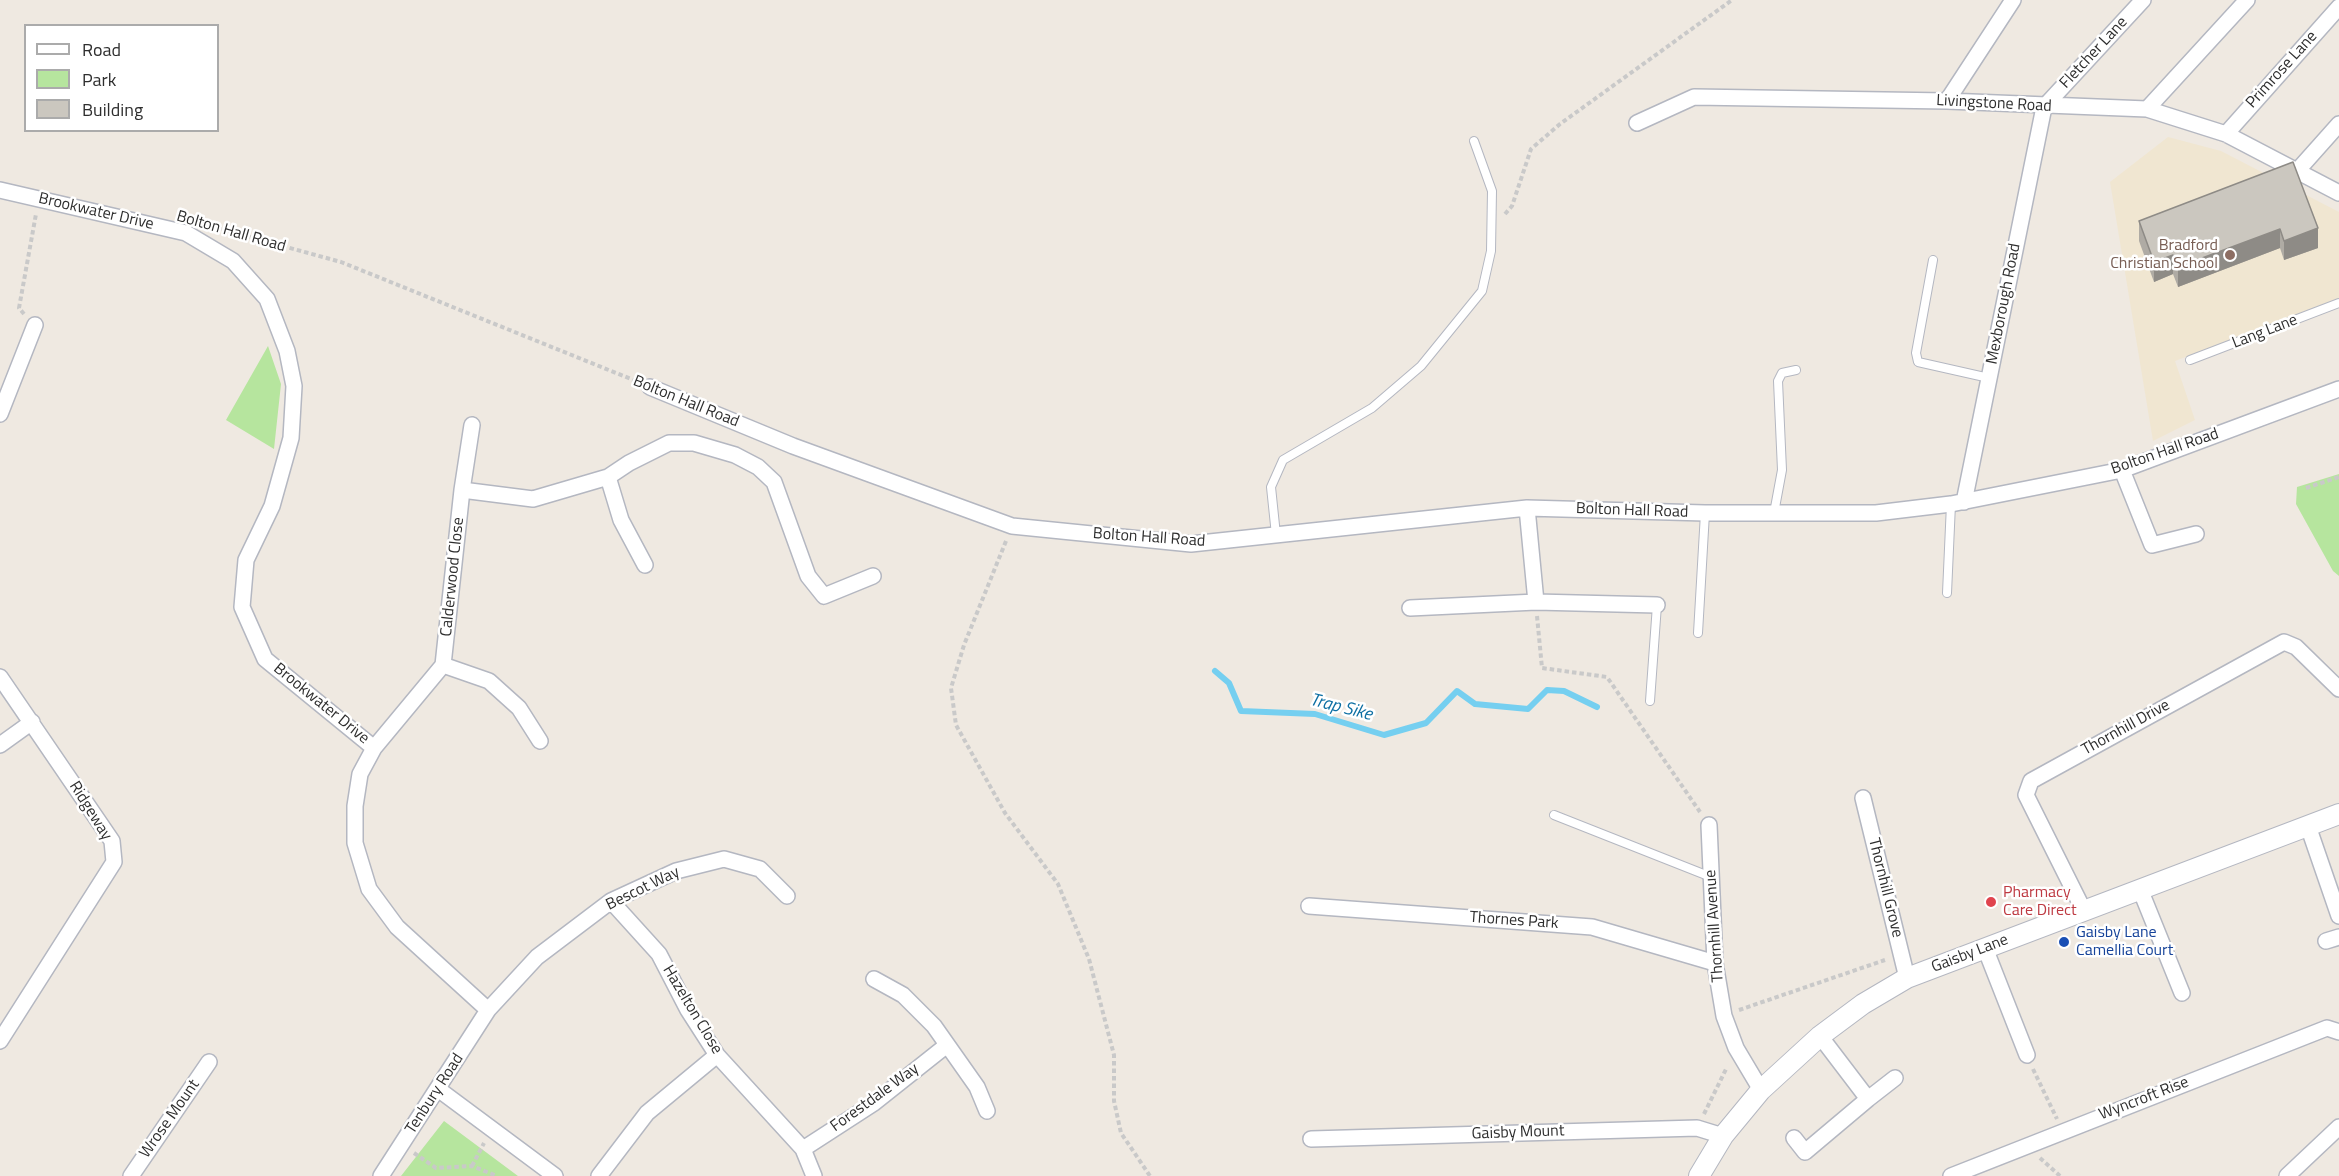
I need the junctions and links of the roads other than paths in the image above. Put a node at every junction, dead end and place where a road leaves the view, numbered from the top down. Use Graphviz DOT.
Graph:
graph roads {
  1 [pos="2013,0"];
  2 [pos="2143,0"];
  3 [pos="2247,0"];
  4 [pos="2339,7"];
  5 [pos="1947,101"];
  6 [pos="2044,106"];
  7 [pos="2147,109"];
  8 [pos="1637,123"];
  9 [pos="2339,124"];
  10 [pos="2226,134"];
  11 [pos="1474,141"];
  12 [pos="2298,170"];
  13 [pos="0,190"];
  14 [pos="2339,193"];
  15 [pos="1932,260"];
  16 [pos="2339,303"];
  17 [pos="35,325"];
  18 [pos="2190,360"];
  19 [pos="1796,370"];
  20 [pos="1989,378"];
  21 [pos="650,387"];
  22 [pos="2339,389"];
  23 [pos="0,414"];
  24 [pos="472,425"];
  25 [pos="2122,470"];
  26 [pos="608,477"];
  27 [pos="462,490"];
  28 [pos="1958,503"];
  29 [pos="1527,508"];
  30 [pos="1706,513"];
  31 [pos="1774,513"];
  32 [pos="2196,534"];
  33 [pos="1276,537"];
  34 [pos="645,565"];
  35 [pos="873,576"];
  36 [pos="1947,593"];
  37 [pos="1536,602"];
  38 [pos="1657,605"];
  39 [pos="1410,608"];
  40 [pos="1698,633"];
  41 [pos="444,665"];
  42 [pos="0,677"];
  43 [pos="2339,689"];
  44 [pos="1650,701"];
  45 [pos="32,722"];
  46 [pos="540,741"];
  47 [pos="0,745"];
  48 [pos="374,748"];
  49 [pos="1863,798"];
  50 [pos="2339,814"];
  51 [pos="1554,815"];
  52 [pos="1709,825"];
  53 [pos="2308,826"];
  54 [pos="1711,877"];
  55 [pos="2140,889"];
  56 [pos="787,896"];
  57 [pos="611,902"];
  58 [pos="1309,906"];
  59 [pos="2084,911"];
  60 [pos="2339,916"];
  61 [pos="1985,948"];
  62 [pos="1715,963"];
  63 [pos="1907,978"];
  64 [pos="874,979"];
  65 [pos="2182,993"];
  66 [pos="488,1010"];
  67 [pos="2339,1032"];
  68 [pos="1820,1036"];
  69 [pos="0,1041"];
  70 [pos="947,1045"];
  71 [pos="717,1055"];
  72 [pos="2027,1055"];
  73 [pos="209,1062"];
  74 [pos="1895,1078"];
  75 [pos="438,1089"];
  76 [pos="1761,1090"];
  77 [pos="1868,1099"];
  78 [pos="987,1111"];
  79 [pos="2339,1127"];
  80 [pos="1723,1136"];
  81 [pos="1794,1138"];
  82 [pos="1311,1139"];
  83 [pos="803,1149"];
  84 [pos="131,1176"];
  85 [pos="381,1176"];
  86 [pos="555,1176"];
  87 [pos="599,1176"];
  88 [pos="814,1176"];
  89 [pos="1699,1176"];
  90 [pos="1951,1176"];
  91 [pos="2287,1176"];
  1 -- 5 [label="street"];
  2 -- 6 [label="street, Fletcher Lane"];
  3 -- 7 [label="street"];
  4 -- 10 [label="street, Primrose Lane"];
  5 -- 6 [label="street, Livingstone Road"];
  5 -- 8 [label="street, Livingstone Road"];
  6 -- 7 [label="street, Livingstone Road"];
  6 -- 20 [label="street, Mexborough Road"];
  7 -- 10 [label="street, Livingstone Road"];
  9 -- 12 [label="street"];
  10 -- 12 [label="street, Livingstone Road"];
  11 -- 33 [label="lane"];
  12 -- 14 [label="street, Livingstone Road"];
  13 -- 48 [label="street, Brookwater Drive"];
  15 -- 20 [label="lane"];
  16 -- 18 [label="lane, Lang Lane"];
  17 -- 23 [label="street"];
  19 -- 31 [label="lane"];
  20 -- 28 [label="street, Mexborough Road"];
  21 -- 33 [label="street, Bolton Hall Road"];
  22 -- 25 [label="street, Bolton Hall Road"];
  24 -- 27 [label="street, Calderwood Close"];
  25 -- 28 [label="street, Bolton Hall Road"];
  25 -- 32 [label="street"];
  26 -- 27 [label="street"];
  26 -- 34 [label="street"];
  26 -- 35 [label="street"];
  27 -- 41 [label="street, Calderwood Close"];
  28 -- 31 [label="street, Bolton Hall Road"];
  28 -- 36 [label="lane"];
  29 -- 30 [label="street, Bolton Hall Road"];
  29 -- 33 [label="street, Bolton Hall Road"];
  29 -- 37 [label="street"];
  30 -- 31 [label="street, Bolton Hall Road"];
  30 -- 40 [label="lane"];
  37 -- 38 [label="street"];
  37 -- 39 [label="street"];
  38 -- 44 [label="lane"];
  41 -- 46 [label="street"];
  41 -- 48 [label="street"];
  42 -- 45 [label="street, Ridgeway"];
  43 -- 59 [label="street, Thornhill Drive"];
  45 -- 47 [label="street"];
  45 -- 69 [label="street, Ridgeway"];
  48 -- 66 [label="street, Brookwater Drive"];
  49 -- 63 [label="street, Thornhill Grove"];
  50 -- 53 [label="street, Gaisby Lane"];
  51 -- 54 [label="lane"];
  52 -- 54 [label="street, Thornhill Avenue"];
  53 -- 55 [label="street, Gaisby Lane"];
  53 -- 60 [label="street"];
  54 -- 62 [label="street, Thornhill Avenue"];
  55 -- 59 [label="street, Gaisby Lane"];
  55 -- 65 [label="street"];
  56 -- 57 [label="street, Bescot Way"];
  57 -- 66 [label="street, Bescot Way"];
  57 -- 71 [label="street, Hazelton Close"];
  58 -- 62 [label="street, Thornes Park"];
  59 -- 61 [label="street, Gaisby Lane"];
  61 -- 63 [label="street, Gaisby Lane"];
  61 -- 72 [label="street"];
  62 -- 76 [label="street, Thornhill Avenue"];
  63 -- 68 [label="street, Gaisby Lane"];
  64 -- 70 [label="street"];
  66 -- 75 [label="street, Tenbury Road"];
  67 -- 90 [label="street, Wyncroft Rise"];
  68 -- 76 [label="street, Gaisby Lane"];
  68 -- 77 [label="street"];
  70 -- 78 [label="street"];
  70 -- 83 [label="street, Forestdale Way"];
  71 -- 83 [label="street, Hazelton Close"];
  71 -- 87 [label="street"];
  73 -- 84 [label="street, Wrose Mount"];
  74 -- 77 [label="street"];
  75 -- 85 [label="street, Tenbury Road"];
  75 -- 86 [label="street"];
  76 -- 80 [label="street, Gaisby Lane"];
  77 -- 81 [label="street"];
  79 -- 91 [label="street"];
  80 -- 82 [label="street, Gaisby Mount"];
  80 -- 89 [label="street, Gaisby Lane"];
  83 -- 88 [label="street, Hazelton Close"];
}
